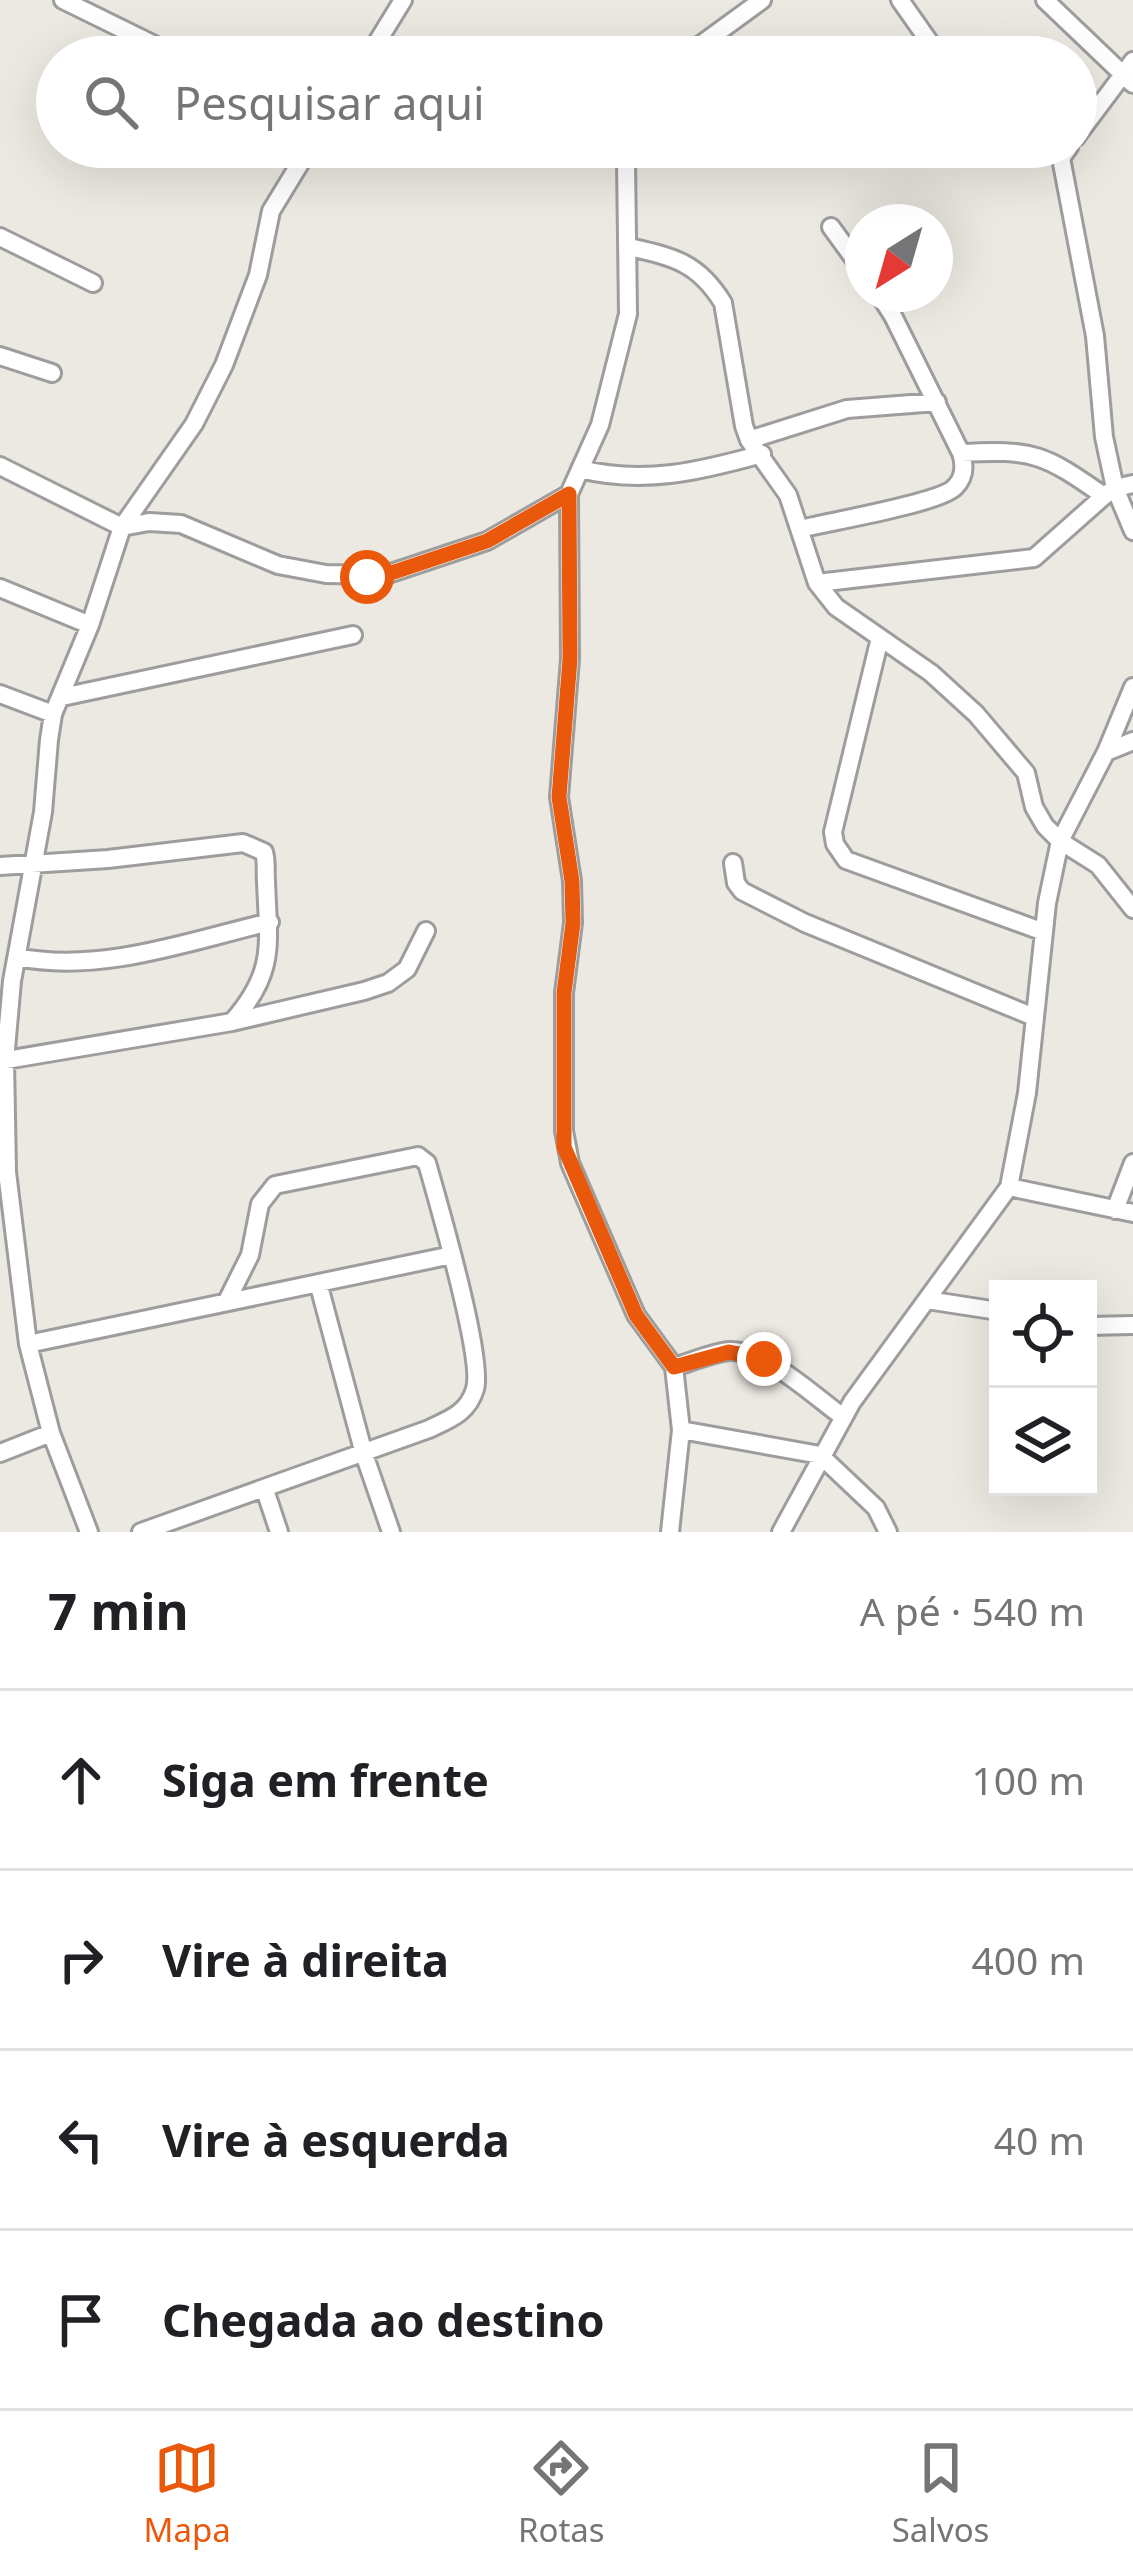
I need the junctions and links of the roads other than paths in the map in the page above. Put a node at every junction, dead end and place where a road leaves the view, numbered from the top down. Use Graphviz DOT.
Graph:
graph roads {
  1 [pos="63,0"];
  2 [pos="403,0"];
  3 [pos="762,0"];
  4 [pos="900,0"];
  5 [pos="1045,0"];
  6 [pos="136,36"];
  7 [pos="381,36"];
  8 [pos="713,36"];
  9 [pos="925,36"];
  10 [pos="1086,36"];
  11 [pos="1097,45"];
  12 [pos="1129,73"];
  13 [pos="1097,112"];
  14 [pos="297,168"];
  15 [pos="626,168"];
  16 [pos="1067,168"];
  17 [pos="832,227"];
  18 [pos="0,237"];
  19 [pos="845,245"];
  20 [pos="628,247"];
  21 [pos="93,283"];
  22 [pos="888,312"];
  23 [pos="0,356"];
  24 [pos="52,373"];
  25 [pos="938,402"];
  26 [pos="749,440"];
  27 [pos="961,453"];
  28 [pos="762,454"];
  29 [pos="0,466"];
  30 [pos="580,469"];
  31 [pos="1118,489"];
  32 [pos="569,494"];
  33 [pos="122,526"];
  34 [pos="800,529"];
  35 [pos="1133,531"];
  36 [pos="817,583"];
  37 [pos="0,588"];
  38 [pos="90,625"];
  39 [pos="353,634"];
  40 [pos="880,638"];
  41 [pos="1133,687"];
  42 [pos="0,694"];
  43 [pos="57,706"];
  44 [pos="1133,741"];
  45 [pos="1106,752"];
  46 [pos="1060,841"];
  47 [pos="34,863"];
  48 [pos="733,863"];
  49 [pos="0,866"];
  50 [pos="1126,886"];
  51 [pos="1133,909"];
  52 [pos="270,922"];
  53 [pos="425,931"];
  54 [pos="1044,932"];
  55 [pos="17,957"];
  56 [pos="6,982"];
  57 [pos="1034,1017"];
  58 [pos="232,1022"];
  59 [pos="2,1061"];
  60 [pos="1133,1163"];
  61 [pos="3,1173"];
  62 [pos="1009,1187"];
  63 [pos="1124,1212"];
  64 [pos="452,1255"];
  65 [pos="319,1286"];
  66 [pos="927,1300"];
  67 [pos="227,1301"];
  68 [pos="989,1310"];
  69 [pos="1133,1325"];
  70 [pos="1097,1326"];
  71 [pos="28,1344"];
  72 [pos="674,1367"];
  73 [pos="843,1417"];
  74 [pos="681,1430"];
  75 [pos="51,1433"];
  76 [pos="0,1453"];
  77 [pos="364,1454"];
  78 [pos="820,1455"];
  79 [pos="265,1490"];
  80 [pos="89,1532"];
  81 [pos="141,1532"];
  82 [pos="279,1532"];
  83 [pos="391,1532"];
  84 [pos="670,1532"];
  85 [pos="781,1532"];
  86 [pos="888,1532"];
  1 -- 6 [label="street"];
  2 -- 7 [label="street"];
  3 -- 8 [label="street"];
  4 -- 9 [label="street"];
  5 -- 10 [label="street"];
  11 -- 12 [label="street"];
  12 -- 13 [label="street"];
  14 -- 33 [label="street"];
  15 -- 20 [label="street"];
  16 -- 31 [label="street"];
  17 -- 19 [label="street"];
  18 -- 21 [label="street"];
  20 -- 26 [label="street"];
  20 -- 30 [label="street"];
  22 -- 25 [label="street"];
  23 -- 24 [label="street"];
  25 -- 26 [label="street"];
  25 -- 27 [label="street"];
  26 -- 28 [label="street"];
  27 -- 31 [label="street"];
  27 -- 34 [label="street"];
  28 -- 30 [label="street"];
  28 -- 34 [label="street"];
  29 -- 33 [label="street"];
  30 -- 32 [label="street"];
  31 -- 35 [label="street"];
  31 -- 36 [label="street"];
  32 -- 33 [label="street"];
  32 -- 72 [label="street"];
  33 -- 38 [label="street"];
  34 -- 36 [label="street"];
  36 -- 40 [label="street"];
  37 -- 38 [label="street"];
  38 -- 43 [label="street"];
  39 -- 43 [label="street"];
  40 -- 46 [label="street"];
  40 -- 54 [label="street"];
  41 -- 45 [label="street"];
  42 -- 43 [label="street"];
  43 -- 47 [label="street"];
  44 -- 45 [label="street"];
  45 -- 46 [label="street"];
  46 -- 50 [label="street"];
  46 -- 54 [label="street"];
  47 -- 49 [label="street"];
  47 -- 52 [label="street"];
  47 -- 55 [label="street"];
  48 -- 57 [label="street"];
  50 -- 51 [label="street"];
  52 -- 55 [label="street"];
  52 -- 58 [label="street"];
  53 -- 58 [label="street"];
  54 -- 57 [label="street"];
  55 -- 56 [label="street"];
  56 -- 59 [label="street"];
  57 -- 62 [label="street"];
  58 -- 59 [label="street"];
  59 -- 61 [label="street"];
  60 -- 63 [label="street"];
  61 -- 71 [label="street"];
  62 -- 63 [label="street"];
  62 -- 66 [label="street"];
  64 -- 65 [label="street"];
  64 -- 67 [label="street"];
  64 -- 77 [label="street"];
  65 -- 67 [label="street"];
  65 -- 77 [label="street"];
  66 -- 68 [label="street"];
  66 -- 73 [label="street"];
  67 -- 71 [label="street"];
  69 -- 70 [label="street"];
  71 -- 75 [label="street"];
  72 -- 73 [label="street"];
  72 -- 74 [label="street"];
  73 -- 78 [label="street"];
  74 -- 78 [label="street"];
  74 -- 84 [label="street"];
  75 -- 76 [label="street"];
  75 -- 80 [label="street"];
  77 -- 79 [label="street"];
  77 -- 83 [label="street"];
  78 -- 85 [label="street"];
  78 -- 86 [label="street"];
  79 -- 81 [label="street"];
  79 -- 82 [label="street"];
}
